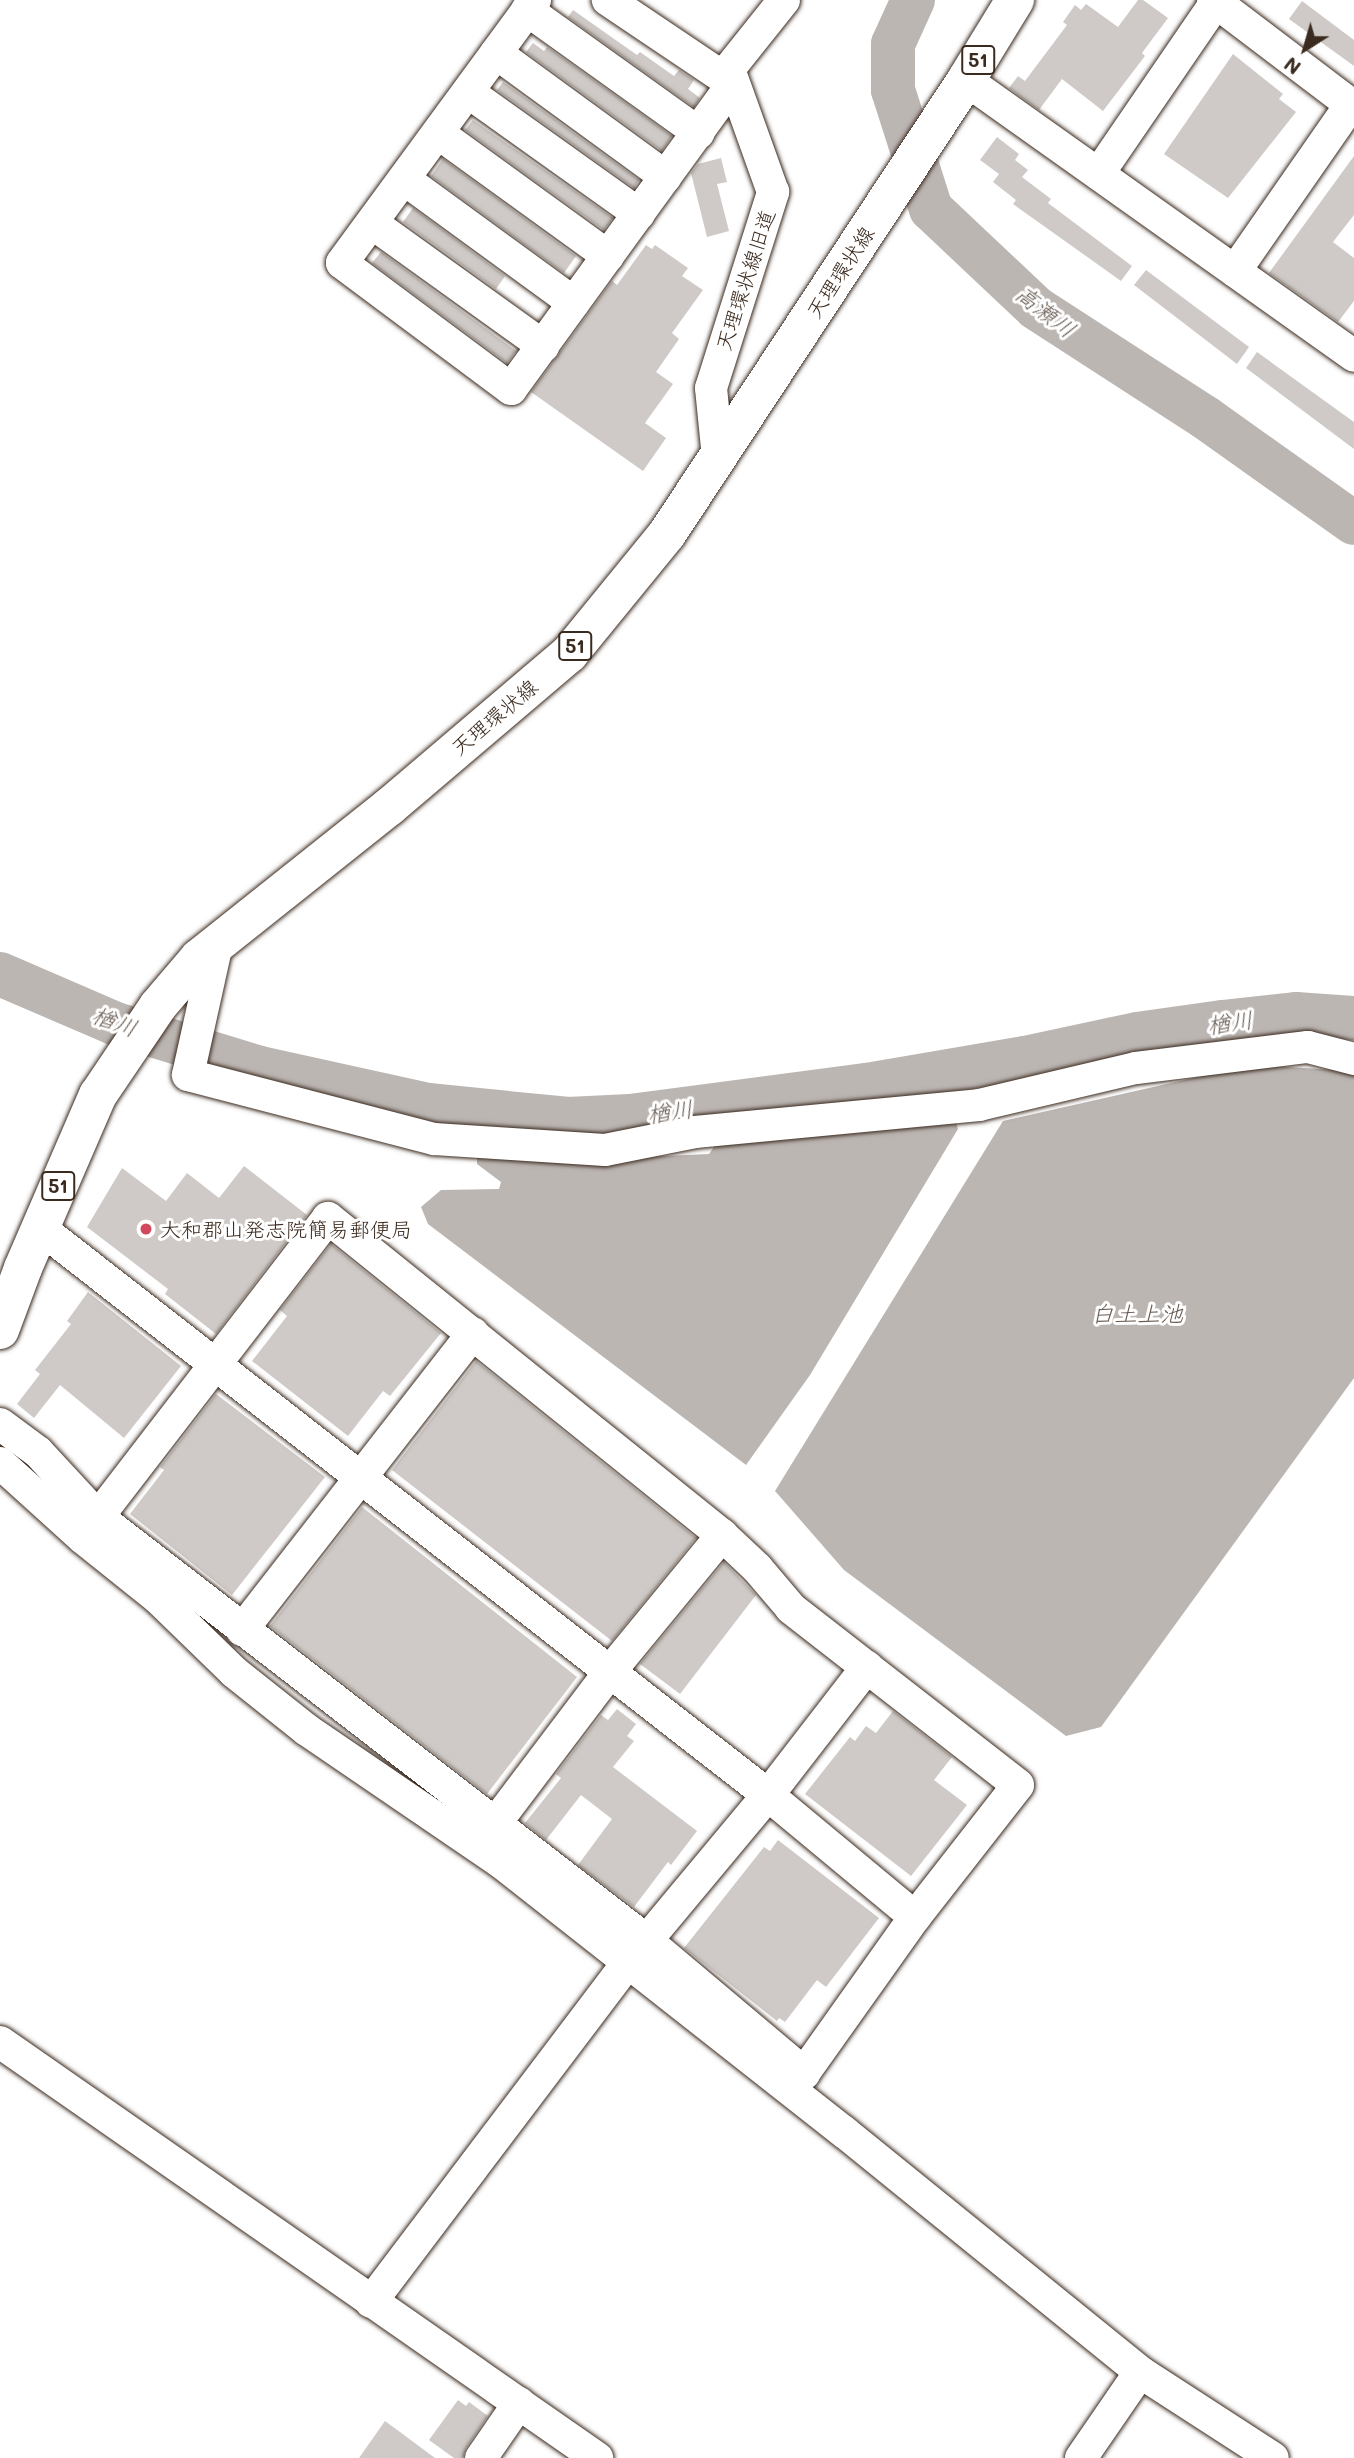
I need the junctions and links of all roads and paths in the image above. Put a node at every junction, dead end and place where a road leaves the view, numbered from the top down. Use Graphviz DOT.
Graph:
graph roads {
  1 [pos="608,0"];
  2 [pos="784,0"];
  3 [pos="1015,0"];
  4 [pos="1215,1"];
  5 [pos="531,5"];
  6 [pos="496,53"];
  7 [pos="966,80"];
  8 [pos="733,84"];
  9 [pos="468,92"];
  10 [pos="1352,106"];
  11 [pos="438,133"];
  12 [pos="699,133"];
  13 [pos="1099,173"];
  14 [pos="666,177"];
  15 [pos="404,179"];
  16 [pos="639,214"];
  17 [pos="372,223"];
  18 [pos="608,256"];
  19 [pos="1235,271"];
  20 [pos="575,303"];
  21 [pos="543,346"];
  22 [pos="1354,356"];
  23 [pos="718,458"];
  24 [pos="217,944"];
  25 [pos="1354,1059"];
  26 [pos="40,1228"];
  27 [pos="0,1330"];
  28 [pos="473,1333"];
  29 [pos="214,1365"];
  30 [pos="0,1424"];
  31 [pos="0,1463"];
  32 [pos="360,1476"];
  33 [pos="97,1517"];
  34 [pos="722,1535"];
  35 [pos="242,1630"];
  36 [pos="867,1667"];
  37 [pos="608,1674"];
  38 [pos="768,1795"];
  39 [pos="494,1825"];
  40 [pos="915,1917"];
  41 [pos="637,1952"];
  42 [pos="0,2042"];
  43 [pos="371,2302"];
  44 [pos="1140,2372"];
  45 [pos="519,2403"];
  46 [pos="481,2458"];
  47 [pos="597,2458"];
  48 [pos="1081,2458"];
  49 [pos="1273,2458"];
  1 -- 8 [label="street"];
  2 -- 8 [label="street"];
  3 -- 7 [label="main road, 天理環状線 / 51"];
  4 -- 10 [label="street"];
  4 -- 13 [label="street"];
  5 -- 6 [label="street"];
  5 -- 12 [label="street"];
  6 -- 9 [label="street"];
  6 -- 14 [label="street"];
  7 -- 13 [label="street"];
  7 -- 23 [label="main road, 天理環状線 / 51"];
  8 -- 12 [label="street"];
  8 -- 23 [label="street, 天理環状線旧道"];
  9 -- 11 [label="street"];
  9 -- 16 [label="street"];
  10 -- 19 [label="street"];
  11 -- 15 [label="street"];
  11 -- 18 [label="street"];
  12 -- 14 [label="street"];
  13 -- 19 [label="street"];
  14 -- 16 [label="street"];
  15 -- 17 [label="street"];
  15 -- 20 [label="street"];
  16 -- 18 [label="street"];
  17 -- 21 [label="street"];
  17 -- 21 [label="street"];
  18 -- 20 [label="street"];
  19 -- 22 [label="street"];
  20 -- 21 [label="street"];
  23 -- 24 [label="main road, 天理環状線 / 51"];
  24 -- 25 [label="street"];
  24 -- 26 [label="main road, 天理環状線 / 51"];
  26 -- 27 [label="main road, 天理環状線 / 51"];
  26 -- 29 [label="street"];
  28 -- 29 [label="street"];
  28 -- 32 [label="street"];
  28 -- 34 [label="street"];
  29 -- 32 [label="street"];
  29 -- 33 [label="street"];
  30 -- 33 [label="street"];
  31 -- 41 [label="street"];
  32 -- 35 [label="street"];
  32 -- 37 [label="street"];
  33 -- 35 [label="street"];
  34 -- 36 [label="street"];
  34 -- 37 [label="street"];
  35 -- 39 [label="street"];
  36 -- 38 [label="street"];
  36 -- 40 [label="street"];
  37 -- 38 [label="street"];
  37 -- 39 [label="street"];
  38 -- 40 [label="street"];
  38 -- 41 [label="street"];
  39 -- 41 [label="street"];
  40 -- 41 [label="street"];
  41 -- 43 [label="street"];
  41 -- 44 [label="street"];
  42 -- 43 [label="street"];
  43 -- 45 [label="street"];
  44 -- 48 [label="street"];
  44 -- 49 [label="street"];
  45 -- 46 [label="street"];
  45 -- 47 [label="street"];
}
